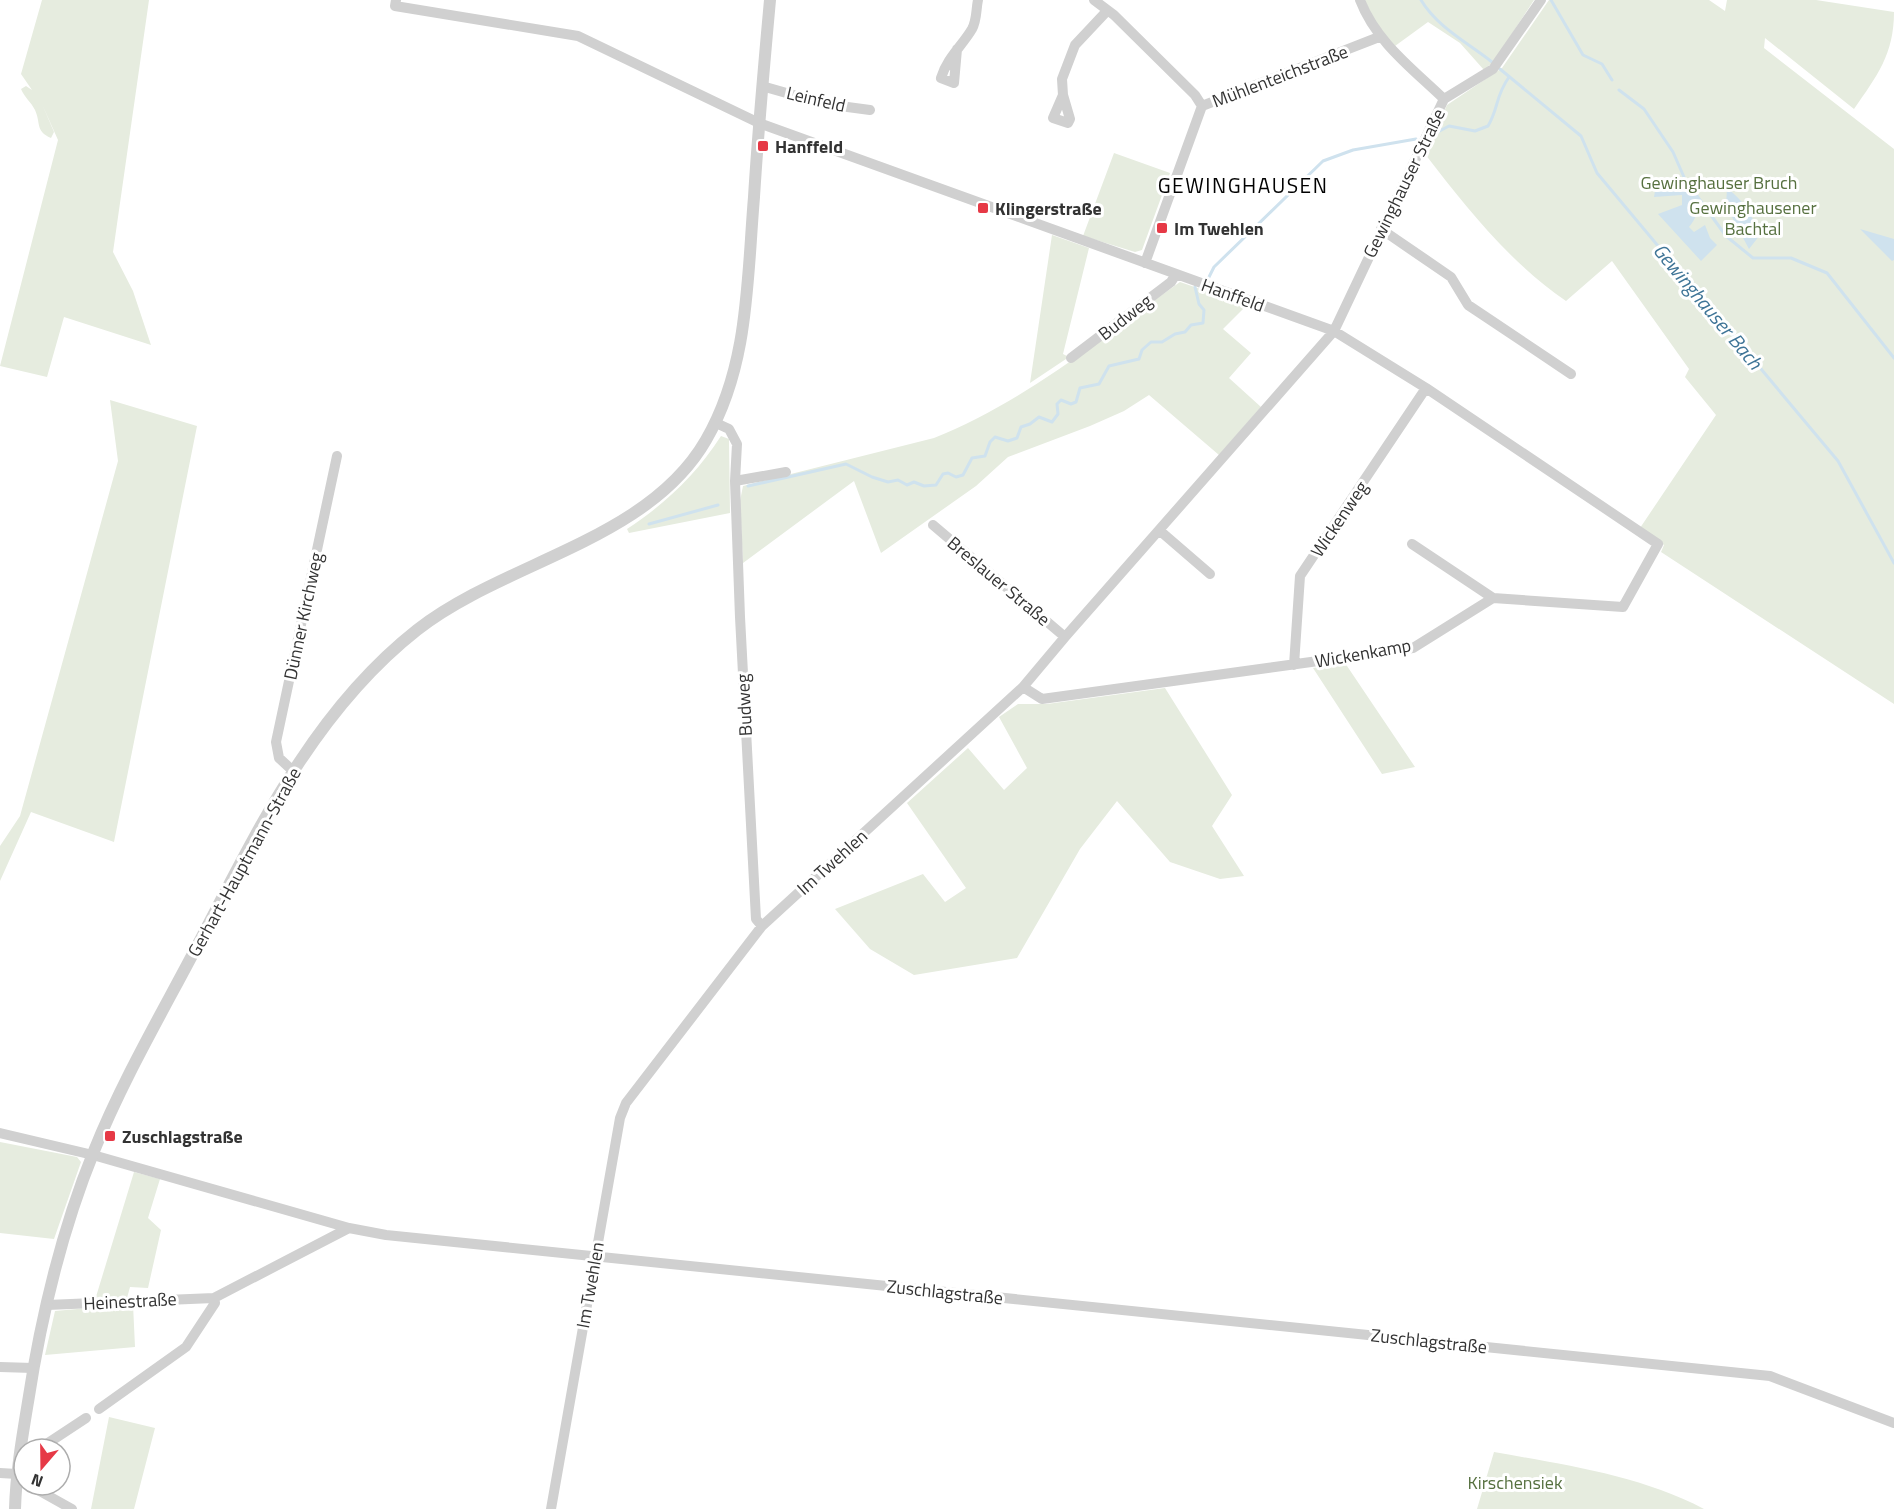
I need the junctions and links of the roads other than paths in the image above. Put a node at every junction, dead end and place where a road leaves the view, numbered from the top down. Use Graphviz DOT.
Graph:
graph roads {
  1 [pos="770,0"];
  2 [pos="978,0"];
  3 [pos="1094,0"];
  4 [pos="1360,0"];
  5 [pos="1541,0"];
  6 [pos="396,3"];
  7 [pos="1106,12"];
  8 [pos="1379,37"];
  9 [pos="957,49"];
  10 [pos="762,86"];
  11 [pos="1063,96"];
  12 [pos="1444,99"];
  13 [pos="1202,106"];
  14 [pos="870,110"];
  15 [pos="759,123"];
  16 [pos="1381,229"];
  17 [pos="1145,263"];
  18 [pos="1176,274"];
  19 [pos="1334,330"];
  20 [pos="1071,358"];
  21 [pos="1571,374"];
  22 [pos="1426,388"];
  23 [pos="716,423"];
  24 [pos="337,456"];
  25 [pos="786,472"];
  26 [pos="735,481"];
  27 [pos="933,525"];
  28 [pos="1158,530"];
  29 [pos="1412,544"];
  30 [pos="1210,574"];
  31 [pos="1493,597"];
  32 [pos="1065,637"];
  33 [pos="1294,665"];
  34 [pos="1023,687"];
  35 [pos="292,770"];
  36 [pos="762,926"];
  37 [pos="0,1133"];
  38 [pos="93,1155"];
  39 [pos="349,1228"];
  40 [pos="595,1257"];
  41 [pos="214,1298"];
  42 [pos="46,1305"];
  43 [pos="0,1368"];
  44 [pos="33,1368"];
  45 [pos="99,1410"];
  46 [pos="86,1418"];
  47 [pos="1894,1423"];
  48 [pos="24,1437"];
  49 [pos="57,1437"];
  50 [pos="50,1497"];
  51 [pos="72,1509"];
  52 [pos="550,1509"];
  1 -- 10 [label="street, Gerhart-Hauptmann-Straße"];
  2 -- 9 [label="street"];
  3 -- 7 [label="street"];
  4 -- 8 [label="street"];
  5 -- 12 [label="street, Gewinghauser Straße"];
  6 -- 15 [label="street, Hanffeld"];
  7 -- 11 [label="street"];
  7 -- 13 [label="street"];
  8 -- 12 [label="street"];
  8 -- 13 [label="street, Mühlenteichstraße"];
  10 -- 14 [label="street, Leinfeld"];
  10 -- 15 [label="street, Gerhart-Hauptmann-Straße"];
  12 -- 16 [label="street, Gewinghauser Straße"];
  13 -- 17 [label="street, Mühlenteichstraße"];
  15 -- 17 [label="street, Hanffeld"];
  15 -- 23 [label="street, Gerhart-Hauptmann-Straße"];
  16 -- 19 [label="street, Gewinghauser Straße"];
  16 -- 21 [label="street"];
  17 -- 18 [label="street, Hanffeld"];
  18 -- 19 [label="street, Hanffeld"];
  18 -- 20 [label="street, Budweg"];
  19 -- 22 [label="street, Hanffeld"];
  19 -- 28 [label="street, Im Twehlen"];
  22 -- 31 [label="street, Hanffeld"];
  22 -- 33 [label="street, Wickenweg"];
  23 -- 26 [label="street, Budweg"];
  23 -- 35 [label="street, Gerhart-Hauptmann-Straße"];
  24 -- 35 [label="street, Dünner Kirchweg"];
  25 -- 26 [label="street"];
  26 -- 36 [label="street, Budweg"];
  27 -- 32 [label="street, Breslauer Straße"];
  28 -- 30 [label="street"];
  28 -- 32 [label="street, Im Twehlen"];
  29 -- 31 [label="street"];
  31 -- 33 [label="street, Wickenkamp"];
  32 -- 34 [label="street, Im Twehlen"];
  33 -- 34 [label="street, Wickenkamp"];
  34 -- 36 [label="street, Im Twehlen"];
  35 -- 38 [label="street, Gerhart-Hauptmann-Straße"];
  36 -- 40 [label="street, Im Twehlen"];
  37 -- 38 [label="street, Zuschlagstraße"];
  38 -- 39 [label="street, Zuschlagstraße"];
  38 -- 42 [label="street, Gerhart-Hauptmann-Straße"];
  39 -- 40 [label="street, Zuschlagstraße"];
  39 -- 41 [label="street, Heinestraße"];
  40 -- 47 [label="street, Zuschlagstraße"];
  40 -- 52 [label="street, Im Twehlen"];
  41 -- 42 [label="street, Heinestraße"];
  41 -- 45 [label="street"];
  42 -- 44 [label="street, Gerhart-Hauptmann-Straße"];
  43 -- 44 [label="street"];
  44 -- 48 [label="street, Gerhart-Hauptmann-Straße"];
  46 -- 49 [label="street"];
  50 -- 51 [label="street"];
}
